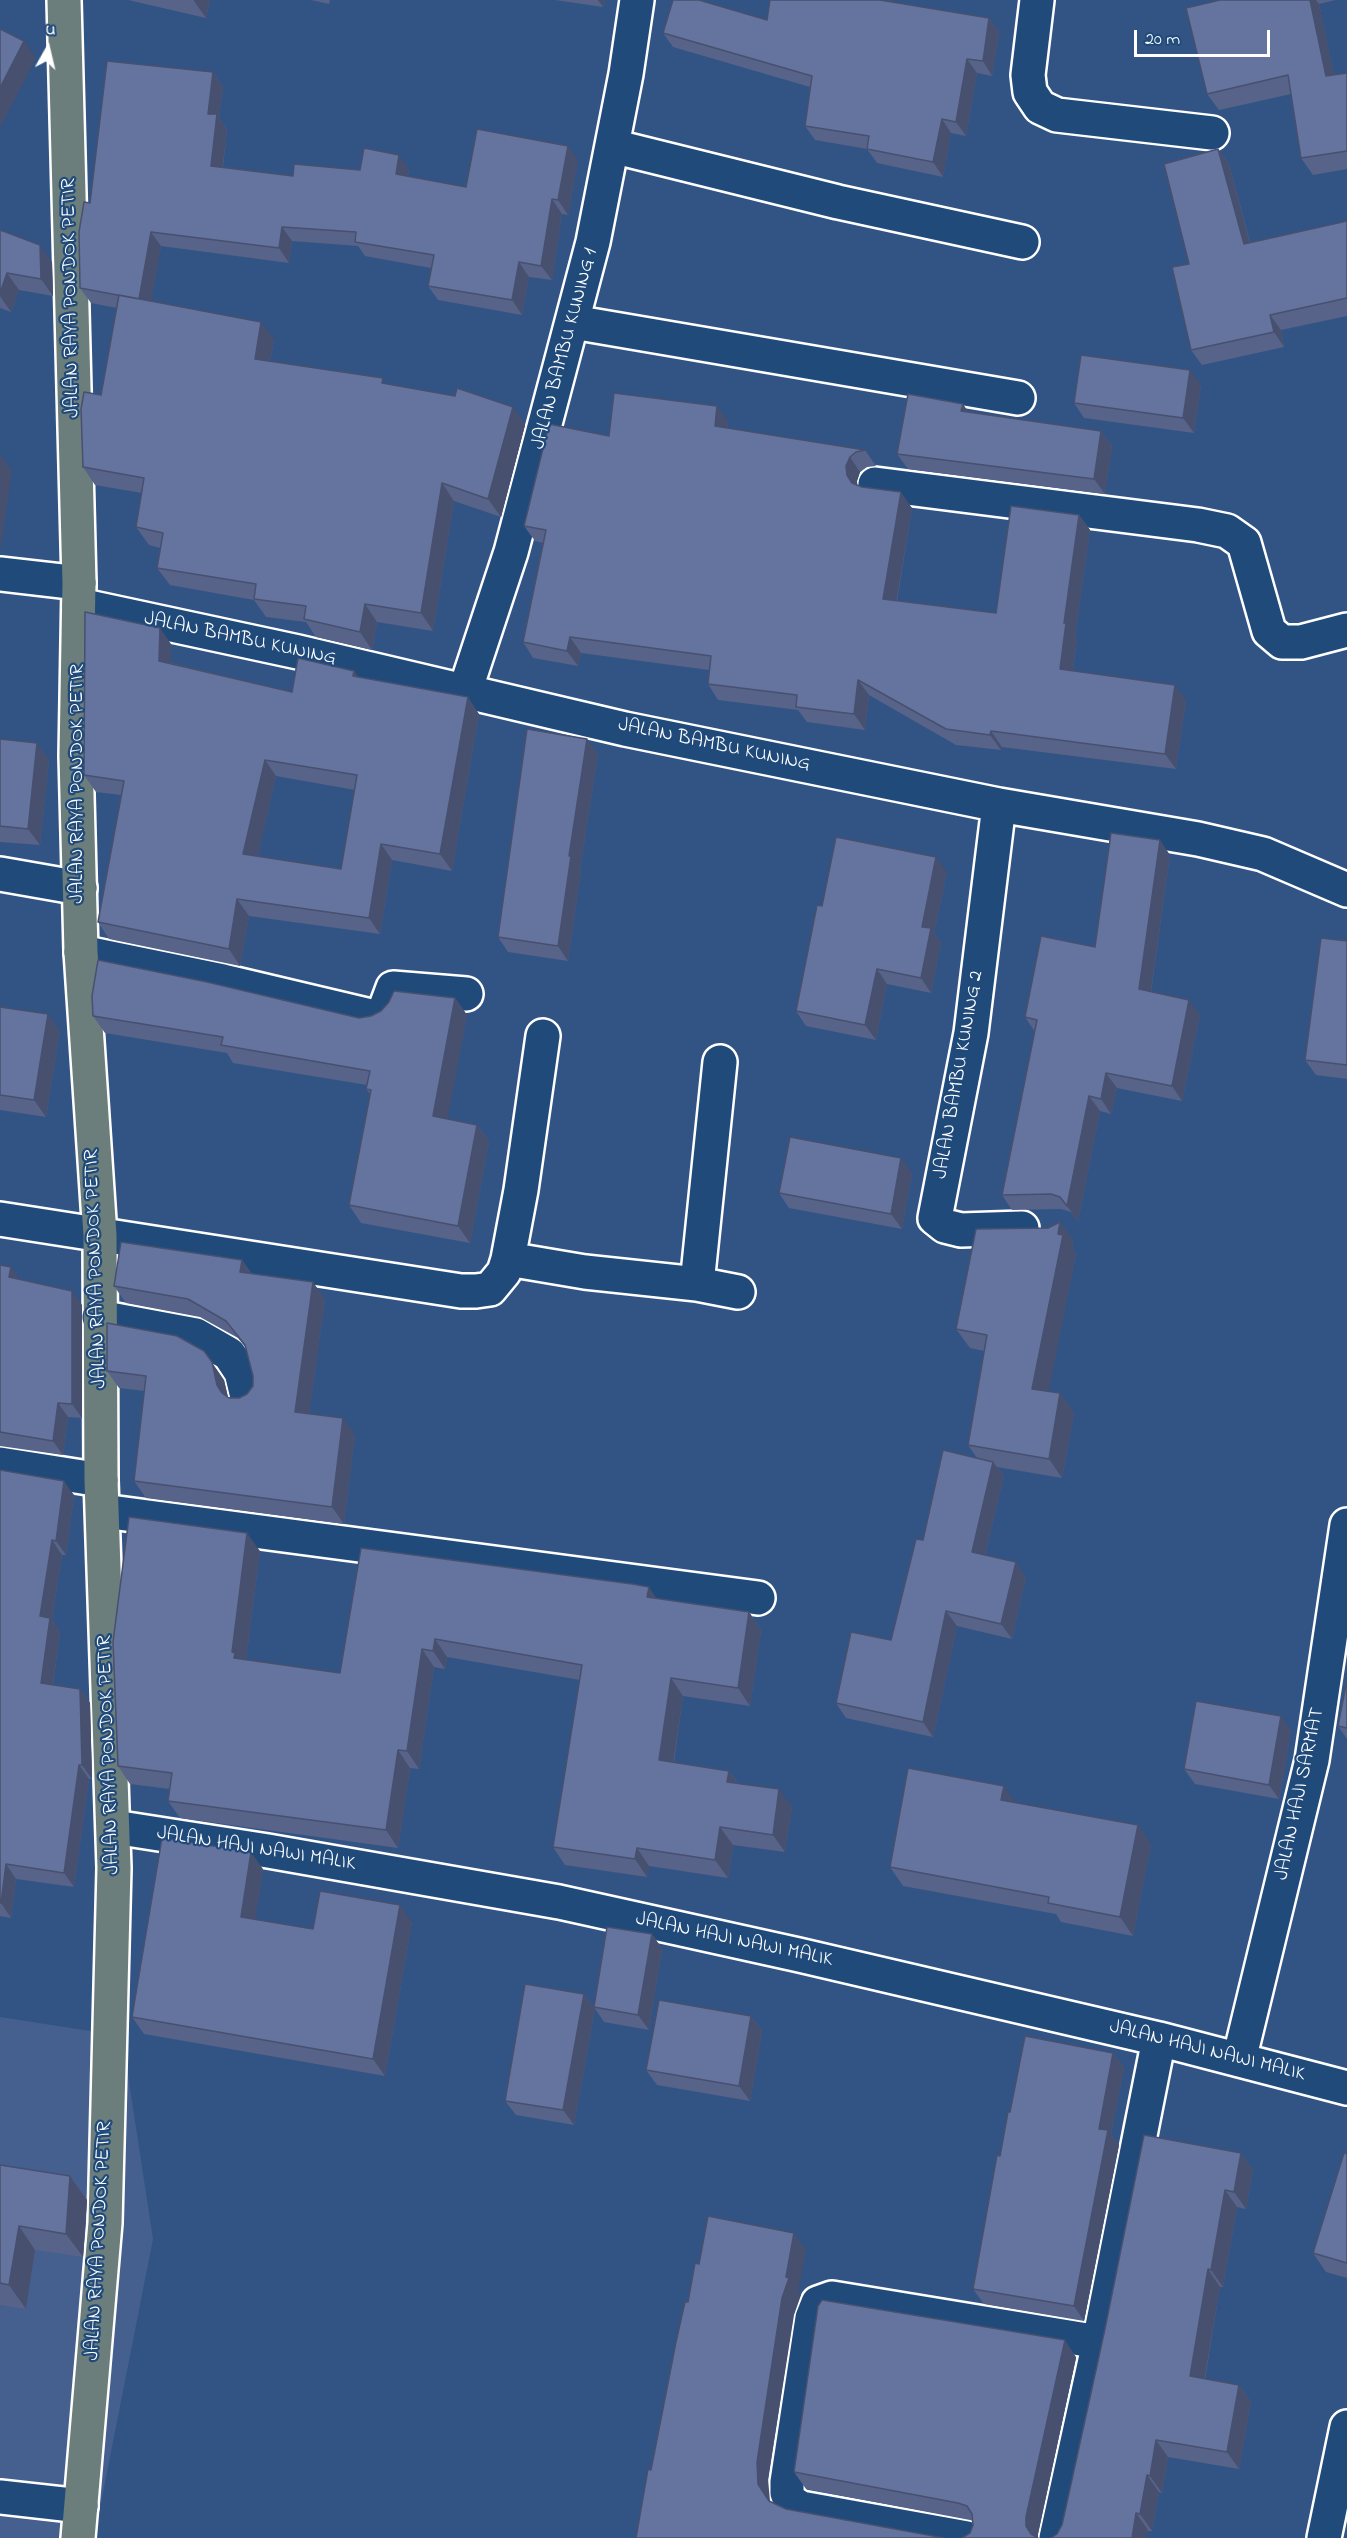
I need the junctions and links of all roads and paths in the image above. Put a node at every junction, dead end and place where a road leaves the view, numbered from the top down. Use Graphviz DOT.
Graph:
graph roads {
  1 [pos="64,0"];
  2 [pos="637,0"];
  3 [pos="1037,0"];
  4 [pos="1212,133"];
  5 [pos="612,146"];
  6 [pos="1022,242"];
  7 [pos="573,322"];
  8 [pos="1018,398"];
  9 [pos="875,484"];
  10 [pos="0,574"];
  11 [pos="79,594"];
  12 [pos="1347,630"];
  13 [pos="465,691"];
  14 [pos="999,805"];
  15 [pos="0,874"];
  16 [pos="80,888"];
  17 [pos="1347,890"];
  18 [pos="81,952"];
  19 [pos="466,994"];
  20 [pos="543,1036"];
  21 [pos="720,1062"];
  22 [pos="0,1219"];
  23 [pos="1050,1228"];
  24 [pos="100,1235"];
  25 [pos="507,1259"];
  26 [pos="697,1284"];
  27 [pos="738,1292"];
  28 [pos="99,1317"];
  29 [pos="247,1397"];
  30 [pos="0,1464"];
  31 [pos="102,1496"];
  32 [pos="1347,1525"];
  33 [pos="758,1599"];
  34 [pos="114,1827"];
  35 [pos="1159,2039"];
  36 [pos="1239,2060"];
  37 [pos="1347,2088"];
  38 [pos="1099,2342"];
  39 [pos="1347,2427"];
  40 [pos="0,2498"];
  41 [pos="81,2506"];
  42 [pos="78,2538"];
  43 [pos="967,2538"];
  44 [pos="1056,2538"];
  45 [pos="1324,2538"];
  1 -- 11 [label="main road, JALAN RAYA PONDOK PETIR"];
  2 -- 5 [label="street, JALAN BAMBU KUNING 1"];
  3 -- 4 [label="street"];
  5 -- 6 [label="street"];
  5 -- 7 [label="street, JALAN BAMBU KUNING 1"];
  7 -- 8 [label="street"];
  7 -- 13 [label="street, JALAN BAMBU KUNING 1"];
  9 -- 12 [label="street"];
  10 -- 11 [label="street, JALAN BAMBU KUNING"];
  11 -- 13 [label="street, JALAN BAMBU KUNING"];
  11 -- 16 [label="main road, JALAN RAYA PONDOK PETIR"];
  13 -- 14 [label="street, JALAN BAMBU KUNING"];
  14 -- 17 [label="street, JALAN BAMBU KUNING"];
  14 -- 23 [label="street, JALAN BAMBU KUNING 2"];
  15 -- 16 [label="street"];
  16 -- 18 [label="main road, JALAN RAYA PONDOK PETIR"];
  18 -- 19 [label="street"];
  18 -- 24 [label="main road, JALAN RAYA PONDOK PETIR"];
  20 -- 25 [label="street"];
  21 -- 26 [label="street"];
  22 -- 24 [label="street"];
  24 -- 25 [label="street"];
  24 -- 28 [label="main road, JALAN RAYA PONDOK PETIR"];
  25 -- 26 [label="street"];
  26 -- 27 [label="street"];
  28 -- 29 [label="street"];
  28 -- 31 [label="main road, JALAN RAYA PONDOK PETIR"];
  30 -- 31 [label="street"];
  31 -- 33 [label="street"];
  31 -- 34 [label="main road, JALAN RAYA PONDOK PETIR"];
  32 -- 36 [label="street, JALAN HAJI SARMAT"];
  34 -- 35 [label="street, JALAN HAJI NAWI MALIK"];
  34 -- 41 [label="main road, JALAN RAYA PONDOK PETIR"];
  35 -- 36 [label="street, JALAN HAJI NAWI MALIK"];
  35 -- 38 [label="street"];
  36 -- 37 [label="street, JALAN HAJI NAWI MALIK"];
  38 -- 43 [label="street"];
  38 -- 44 [label="street"];
  39 -- 45 [label="street"];
  40 -- 41 [label="street"];
  41 -- 42 [label="main road, JALAN RAYA PONDOK PETIR"];
}
